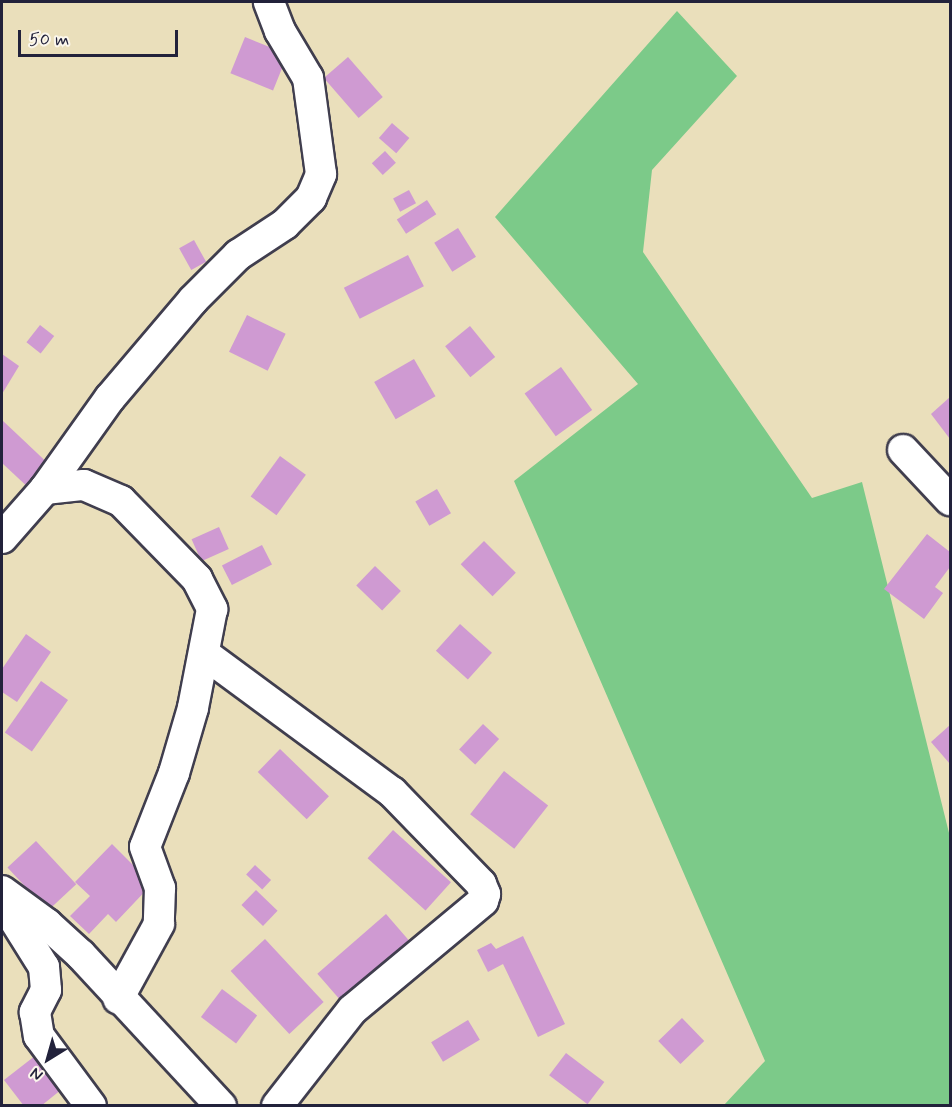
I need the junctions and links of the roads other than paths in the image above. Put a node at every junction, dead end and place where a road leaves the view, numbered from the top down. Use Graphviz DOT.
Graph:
graph roads {
  1 [pos="269,2"];
  2 [pos="903,450"];
  3 [pos="45,489"];
  4 [pos="951,500"];
  5 [pos="2,538"];
  6 [pos="206,655"];
  7 [pos="2,891"];
  8 [pos="2,900"];
  9 [pos="118,999"];
  10 [pos="91,1106"];
  11 [pos="221,1106"];
  12 [pos="277,1106"];
  1 -- 3 [label="street"];
  2 -- 4 [label="street"];
  3 -- 5 [label="street"];
  3 -- 6 [label="street"];
  6 -- 9 [label="street"];
  6 -- 12 [label="street"];
  7 -- 9 [label="street"];
  8 -- 10 [label="street"];
  9 -- 11 [label="street"];
}
